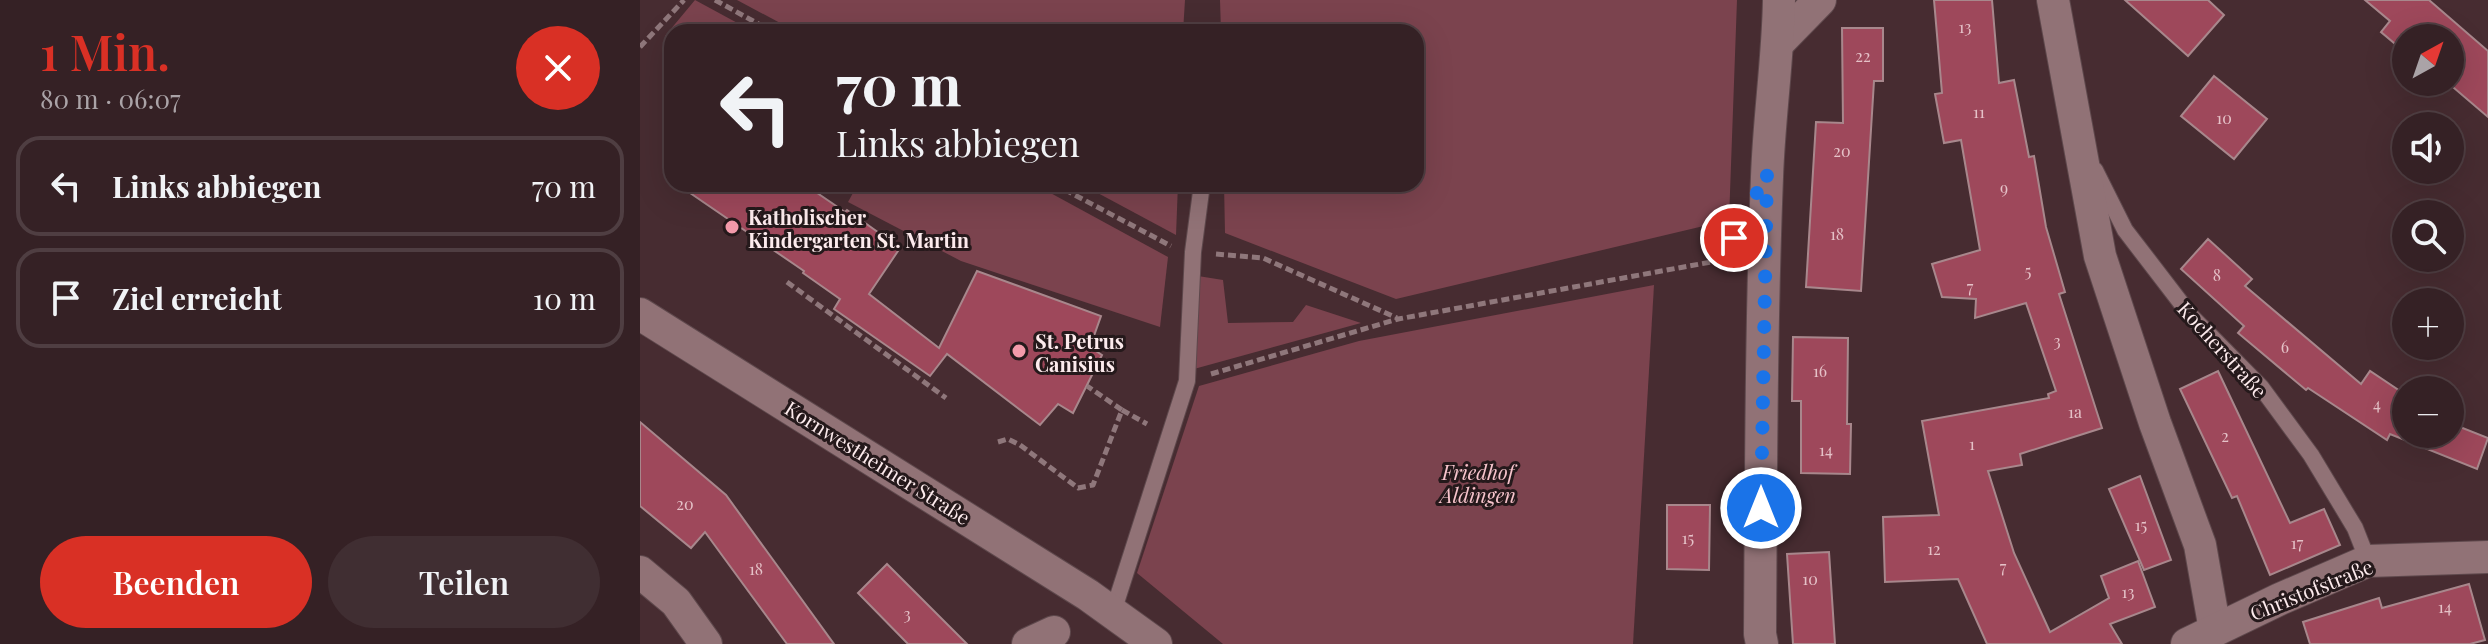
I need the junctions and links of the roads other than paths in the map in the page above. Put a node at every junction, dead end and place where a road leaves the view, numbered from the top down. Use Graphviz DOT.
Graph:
graph roads {
  1 [pos="1779,0"];
  2 [pos="1820,0"];
  3 [pos="2053,0"];
  4 [pos="1778,43"];
  5 [pos="2078,136"];
  6 [pos="1201,192"];
  7 [pos="640,314"];
  8 [pos="2488,557"];
  9 [pos="2368,561"];
  10 [pos="640,572"];
  11 [pos="1113,612"];
  12 [pos="2213,636"];
  13 [pos="706,644"];
  14 [pos="1156,644"];
  15 [pos="1762,644"];
  1 -- 4 [label="street"];
  2 -- 4 [label="street"];
  3 -- 5 [label="street, Kocherstraße"];
  4 -- 15 [label="street"];
  5 -- 9 [label="lane, Kocherstraße"];
  5 -- 12 [label="street, Kocherstraße"];
  6 -- 11 [label="lane"];
  7 -- 11 [label="street, Kornwestheimer Straße"];
  8 -- 9 [label="street, Christofstraße"];
  9 -- 12 [label="street, Christofstraße"];
  10 -- 13 [label="street"];
  11 -- 14 [label="street, Kornwestheimer Straße"];
}
